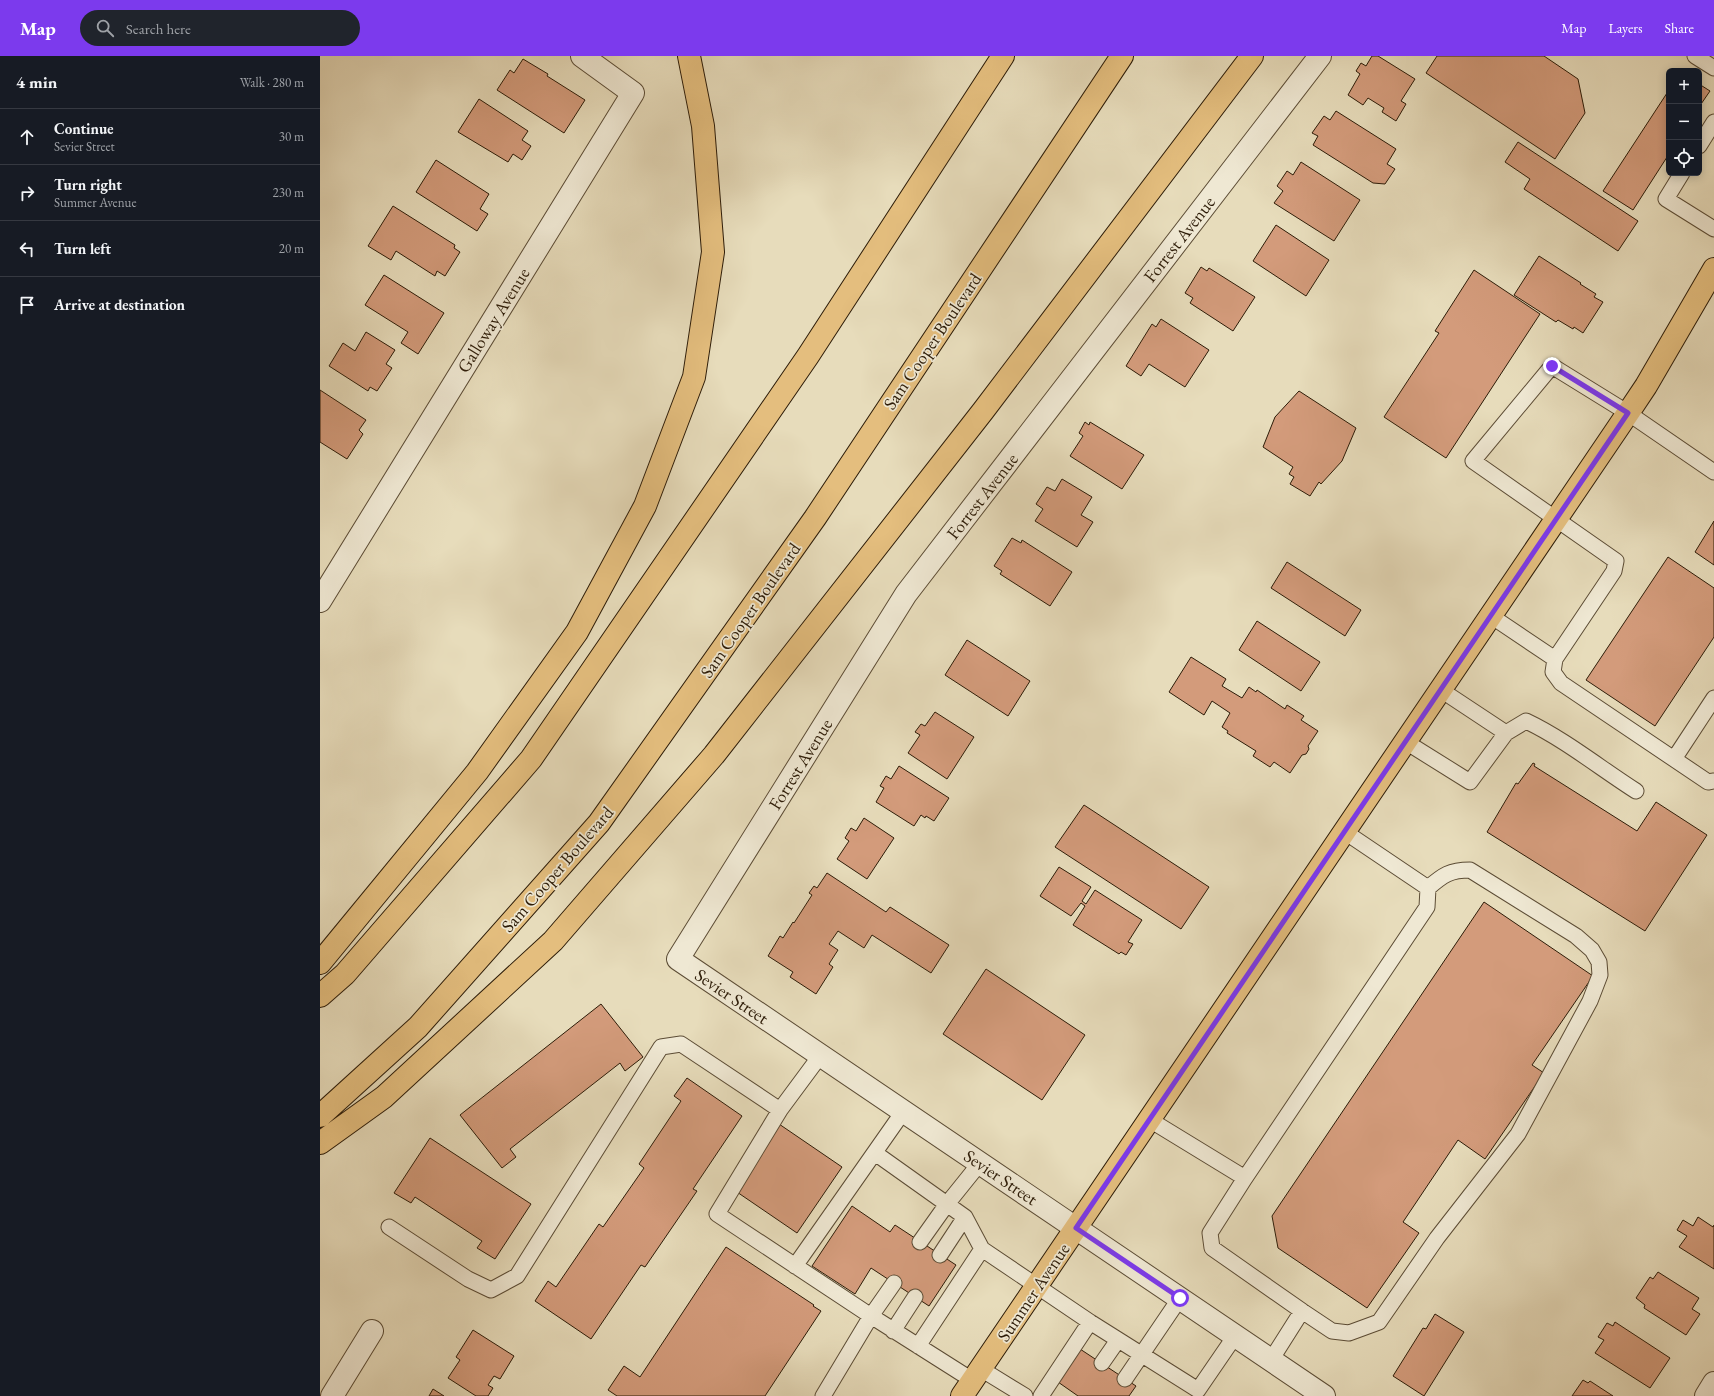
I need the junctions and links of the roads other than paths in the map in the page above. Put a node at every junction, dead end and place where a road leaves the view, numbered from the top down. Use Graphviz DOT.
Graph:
graph roads {
  1 [pos="582,56"];
  2 [pos="690,56"];
  3 [pos="1003,56"];
  4 [pos="1122,56"];
  5 [pos="1252,56"];
  6 [pos="1320,56"];
  7 [pos="1695,56"];
  8 [pos="1714,68"];
  9 [pos="1714,122"];
  10 [pos="1702,141"];
  11 [pos="1680,176"];
  12 [pos="1714,229"];
  13 [pos="1714,269"];
  14 [pos="1708,293"];
  15 [pos="1628,413"];
  16 [pos="1714,472"];
  17 [pos="1557,520"];
  18 [pos="320,601"];
  19 [pos="1491,616"];
  20 [pos="1555,659"];
  21 [pos="1441,690"];
  22 [pos="1714,698"];
  23 [pos="1506,733"];
  24 [pos="1406,742"];
  25 [pos="1674,759"];
  26 [pos="1714,781"];
  27 [pos="1636,792"];
  28 [pos="1346,832"];
  29 [pos="1428,888"];
  30 [pos="678,959"];
  31 [pos="320,963"];
  32 [pos="320,996"];
  33 [pos="820,1056"];
  34 [pos="780,1110"];
  35 [pos="904,1112"];
  36 [pos="320,1116"];
  37 [pos="1150,1120"];
  38 [pos="320,1143"];
  39 [pos="875,1153"];
  40 [pos="980,1163"];
  41 [pos="1244,1178"];
  42 [pos="947,1204"];
  43 [pos="965,1217"];
  44 [pos="389,1227"];
  45 [pos="1076,1228"];
  46 [pos="920,1242"];
  47 [pos="982,1249"];
  48 [pos="940,1255"];
  49 [pos="795,1266"];
  50 [pos="894,1283"];
  51 [pos="1037,1286"];
  52 [pos="914,1297"];
  53 [pos="1180,1298"];
  54 [pos="1302,1311"];
  55 [pos="871,1316"];
  56 [pos="1090,1322"];
  57 [pos="372,1331"];
  58 [pos="893,1331"];
  59 [pos="1235,1336"];
  60 [pos="1118,1340"];
  61 [pos="918,1346"];
  62 [pos="1142,1355"];
  63 [pos="1271,1360"];
  64 [pos="1102,1363"];
  65 [pos="1125,1379"];
  66 [pos="972,1382"];
  67 [pos="1714,1383"];
  68 [pos="332,1396"];
  69 [pos="823,1396"];
  70 [pos="1024,1396"];
  71 [pos="1041,1396"];
  72 [pos="1324,1396"];
  73 [pos="1706,1396"];
  1 -- 18 [label="street, Galloway Avenue"];
  2 -- 31 [label="main road"];
  3 -- 32 [label="main road"];
  4 -- 36 [label="main road, Sam Cooper Boulevard"];
  5 -- 38 [label="main road"];
  6 -- 30 [label="street, Forrest Avenue"];
  7 -- 8 [label="lane"];
  9 -- 10 [label="lane"];
  11 -- 12 [label="lane"];
  13 -- 14 [label="main road, Summer Avenue"];
  14 -- 15 [label="main road, Summer Avenue"];
  15 -- 16 [label="lane"];
  15 -- 17 [label="main road, Summer Avenue"];
  15 -- 17 [label="lane"];
  17 -- 19 [label="main road, Summer Avenue"];
  17 -- 20 [label="lane"];
  19 -- 20 [label="lane"];
  19 -- 21 [label="main road, Summer Avenue"];
  20 -- 25 [label="lane"];
  21 -- 23 [label="lane"];
  21 -- 24 [label="main road, Summer Avenue"];
  22 -- 25 [label="lane"];
  23 -- 24 [label="lane"];
  23 -- 27 [label="lane"];
  24 -- 28 [label="main road, Summer Avenue"];
  25 -- 26 [label="lane"];
  28 -- 29 [label="lane"];
  28 -- 37 [label="main road, Summer Avenue"];
  29 -- 41 [label="lane"];
  29 -- 54 [label="lane"];
  30 -- 33 [label="street, Sevier Street"];
  33 -- 34 [label="lane"];
  33 -- 35 [label="street, Sevier Street"];
  34 -- 44 [label="lane"];
  34 -- 49 [label="lane"];
  35 -- 39 [label="lane"];
  35 -- 40 [label="street, Sevier Street"];
  37 -- 41 [label="lane"];
  37 -- 45 [label="main road, Summer Avenue"];
  39 -- 42 [label="lane"];
  39 -- 49 [label="lane"];
  40 -- 42 [label="lane"];
  40 -- 45 [label="street, Sevier Street"];
  41 -- 54 [label="lane"];
  42 -- 43 [label="lane"];
  42 -- 46 [label="lane"];
  43 -- 47 [label="lane"];
  43 -- 48 [label="lane"];
  45 -- 51 [label="main road, Summer Avenue"];
  45 -- 53 [label="street, Sevier Street"];
  47 -- 51 [label="lane"];
  47 -- 61 [label="lane"];
  49 -- 55 [label="lane"];
  50 -- 55 [label="lane"];
  51 -- 56 [label="lane"];
  51 -- 66 [label="main road, Summer Avenue"];
  52 -- 58 [label="lane"];
  53 -- 59 [label="street, Sevier Street"];
  53 -- 62 [label="lane"];
  54 -- 63 [label="lane"];
  55 -- 58 [label="lane"];
  55 -- 69 [label="lane"];
  56 -- 60 [label="lane"];
  56 -- 71 [label="lane"];
  57 -- 68 [label="street"];
  58 -- 61 [label="lane"];
  59 -- 62 [label="lane"];
  59 -- 63 [label="street, Sevier Street"];
  60 -- 62 [label="lane"];
  60 -- 64 [label="lane"];
  61 -- 66 [label="lane"];
  62 -- 65 [label="lane"];
  63 -- 72 [label="street, Sevier Street"];
  66 -- 70 [label="lane"];
  67 -- 73 [label="street"];
}
